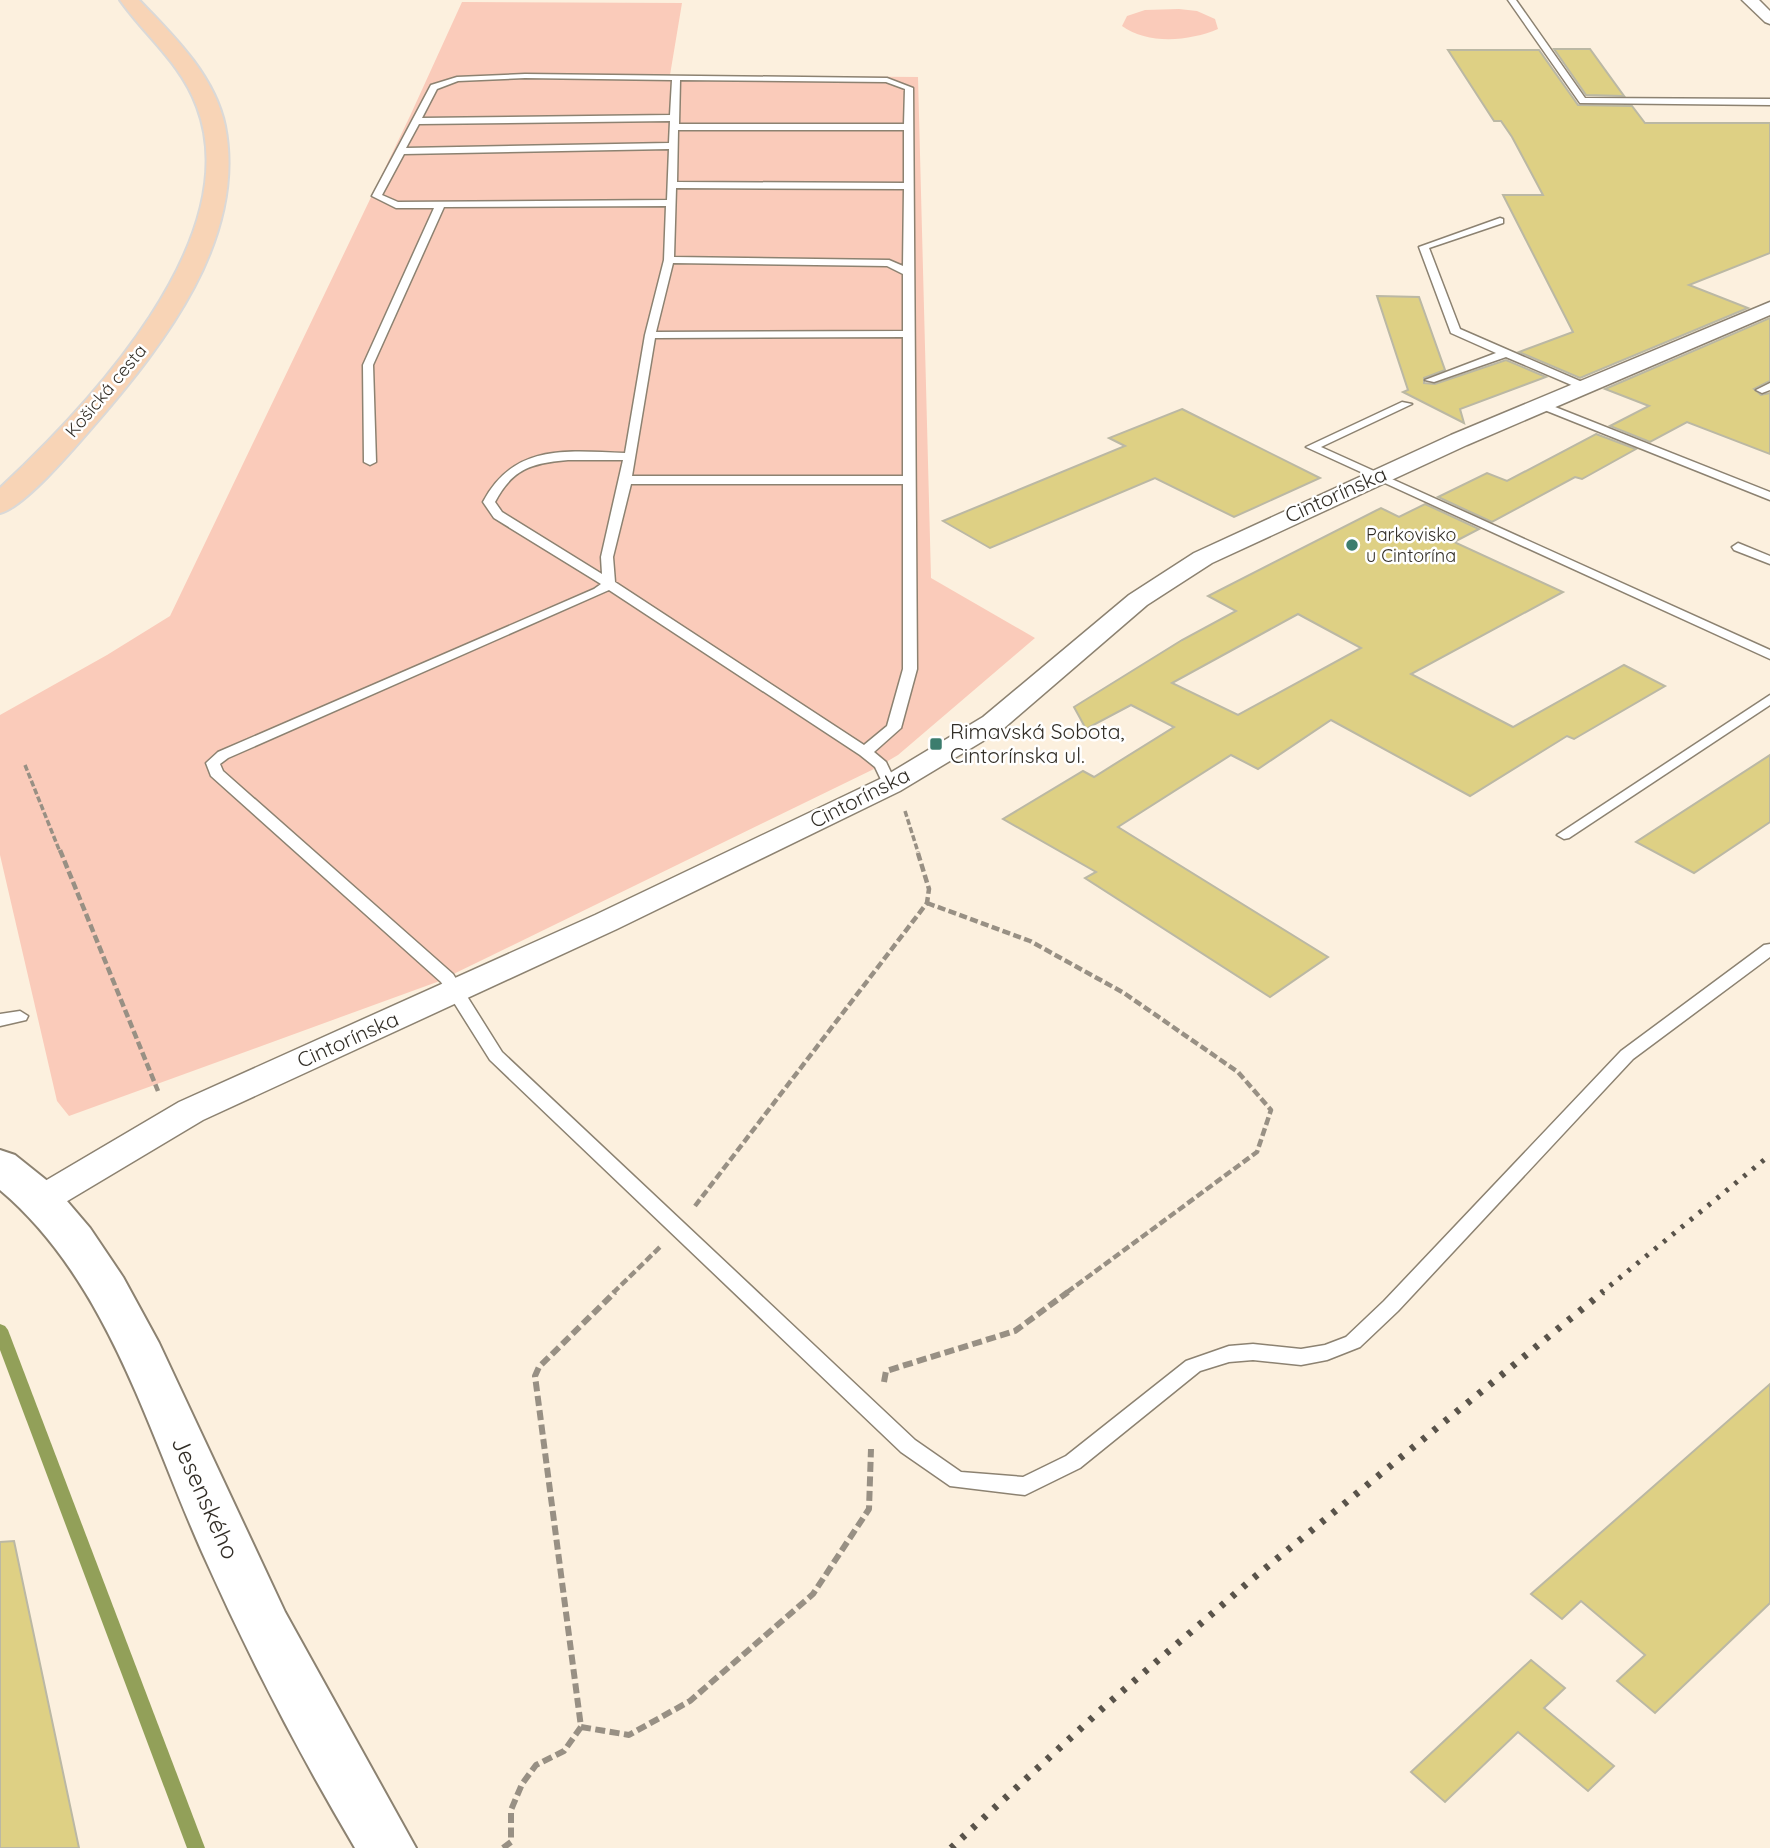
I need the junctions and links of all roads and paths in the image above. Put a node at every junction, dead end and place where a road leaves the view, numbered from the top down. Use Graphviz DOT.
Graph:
graph roads {
  1 [pos="130,0"];
  2 [pos="1512,0"];
  3 [pos="1750,0"];
  4 [pos="1770,19"];
  5 [pos="676,78"];
  6 [pos="1770,102"];
  7 [pos="417,121"];
  8 [pos="674,122"];
  9 [pos="909,127"];
  10 [pos="673,146"];
  11 [pos="401,151"];
  12 [pos="673,185"];
  13 [pos="908,186"];
  14 [pos="672,203"];
  15 [pos="440,205"];
  16 [pos="1500,221"];
  17 [pos="669,260"];
  18 [pos="908,273"];
  19 [pos="1770,308"];
  20 [pos="908,334"];
  21 [pos="650,335"];
  22 [pos="1506,353"];
  23 [pos="1430,380"];
  24 [pos="1585,387"];
  25 [pos="1406,404"];
  26 [pos="1541,405"];
  27 [pos="627,457"];
  28 [pos="370,463"];
  29 [pos="1377,477"];
  30 [pos="626,480"];
  31 [pos="909,480"];
  32 [pos="1770,496"];
  33 [pos="0,504"];
  34 [pos="1738,547"];
  35 [pos="1770,560"];
  36 [pos="609,584"];
  37 [pos="1770,655"];
  38 [pos="1770,699"];
  39 [pos="865,752"];
  40 [pos="24,765"];
  41 [pos="895,791"];
  42 [pos="1564,835"];
  43 [pos="927,903"];
  44 [pos="1770,949"];
  45 [pos="456,991"];
  46 [pos="20,1016"];
  47 [pos="0,1020"];
  48 [pos="173,1122"];
  49 [pos="0,1166"];
  50 [pos="41,1200"];
  51 [pos="678,1228"];
  52 [pos="876,1416"];
  53 [pos="581,1727"];
  54 [pos="387,1848"];
  55 [pos="503,1848"];
  1 -- 33 [label="main road, Košická cesta"];
  2 -- 6 [label="lane"];
  3 -- 4 [label="street"];
  5 -- 7 [label="lane"];
  5 -- 8 [label="lane"];
  5 -- 9 [label="lane"];
  7 -- 8 [label="lane"];
  7 -- 11 [label="lane"];
  8 -- 9 [label="lane"];
  8 -- 10 [label="lane"];
  9 -- 13 [label="lane"];
  10 -- 11 [label="lane"];
  10 -- 12 [label="lane"];
  11 -- 15 [label="lane"];
  12 -- 13 [label="lane"];
  12 -- 14 [label="lane"];
  13 -- 18 [label="lane"];
  14 -- 15 [label="lane"];
  14 -- 17 [label="lane"];
  15 -- 28 [label="lane"];
  16 -- 22 [label="lane"];
  17 -- 18 [label="lane"];
  17 -- 21 [label="lane"];
  18 -- 20 [label="lane"];
  19 -- 24 [label="street, Cintorínska"];
  20 -- 21 [label="lane"];
  20 -- 31 [label="lane"];
  21 -- 27 [label="lane"];
  22 -- 23 [label="lane"];
  22 -- 24 [label="lane"];
  24 -- 26 [label="street, Cintorínska"];
  25 -- 29 [label="lane"];
  26 -- 29 [label="street, Cintorínska"];
  26 -- 32 [label="lane"];
  27 -- 30 [label="lane"];
  27 -- 36 [label="lane"];
  29 -- 37 [label="lane"];
  29 -- 41 [label="street, Cintorínska"];
  30 -- 31 [label="lane"];
  30 -- 36 [label="lane"];
  31 -- 39 [label="lane"];
  34 -- 35 [label="lane"];
  36 -- 39 [label="lane"];
  36 -- 45 [label="lane"];
  38 -- 42 [label="lane"];
  39 -- 41 [label="lane"];
  40 -- 48 [label="path"];
  41 -- 43 [label="path"];
  41 -- 45 [label="street, Cintorínska"];
  43 -- 51 [label="path"];
  43 -- 52 [label="path"];
  44 -- 52 [label="lane"];
  45 -- 48 [label="street, Cintorínska"];
  45 -- 51 [label="lane"];
  46 -- 47 [label="lane"];
  48 -- 50 [label="street, Cintorínska"];
  49 -- 50 [label="street, Jesenského"];
  50 -- 54 [label="street, Jesenského"];
  51 -- 52 [label="lane"];
  51 -- 53 [label="path"];
  52 -- 53 [label="path"];
  53 -- 55 [label="path"];
}
